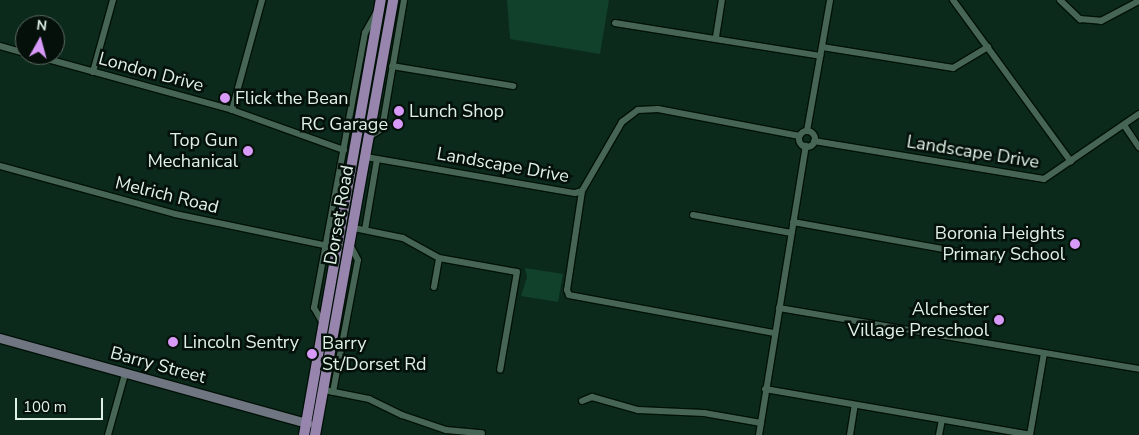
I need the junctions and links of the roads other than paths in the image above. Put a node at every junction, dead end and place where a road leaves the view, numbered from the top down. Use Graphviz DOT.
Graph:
graph roads {
  1 [pos="113,0"];
  2 [pos="262,0"];
  3 [pos="393,0"];
  4 [pos="404,0"];
  5 [pos="722,0"];
  6 [pos="830,0"];
  7 [pos="953,0"];
  8 [pos="1060,0"];
  9 [pos="1139,1"];
  10 [pos="381,4"];
  11 [pos="615,23"];
  12 [pos="388,30"];
  13 [pos="716,37"];
  14 [pos="0,46"];
  15 [pos="822,47"];
  16 [pos="988,47"];
  17 [pos="15,50"];
  18 [pos="394,52"];
  19 [pos="820,56"];
  20 [pos="65,64"];
  21 [pos="392,66"];
  22 [pos="93,72"];
  23 [pos="513,86"];
  24 [pos="232,110"];
  25 [pos="1139,114"];
  26 [pos="1124,125"];
  27 [pos="807,131"];
  28 [pos="799,136"];
  29 [pos="369,137"];
  30 [pos="814,141"];
  31 [pos="806,146"];
  32 [pos="1139,147"];
  33 [pos="344,150"];
  34 [pos="355,156"];
  35 [pos="366,157"];
  36 [pos="377,159"];
  37 [pos="1071,162"];
  38 [pos="0,166"];
  39 [pos="582,191"];
  40 [pos="693,215"];
  41 [pos="793,222"];
  42 [pos="354,228"];
  43 [pos="366,230"];
  44 [pos="791,233"];
  45 [pos="328,246"];
  46 [pos="350,247"];
  47 [pos="439,258"];
  48 [pos="994,258"];
  49 [pos="434,287"];
  50 [pos="779,308"];
  51 [pos="336,322"];
  52 [pos="324,325"];
  53 [pos="775,333"];
  54 [pos="0,338"];
  55 [pos="1044,353"];
  56 [pos="1139,369"];
  57 [pos="500,370"];
  58 [pos="125,374"];
  59 [pos="765,389"];
  60 [pos="328,391"];
  61 [pos="582,401"];
  62 [pos="855,405"];
  63 [pos="942,420"];
  64 [pos="761,423"];
  65 [pos="313,428"];
  66 [pos="482,433"];
  67 [pos="108,435"];
  68 [pos="304,435"];
  69 [pos="759,435"];
  70 [pos="850,435"];
  71 [pos="939,435"];
  72 [pos="1030,435"];
  1 -- 22 [label="street"];
  2 -- 24 [label="street"];
  3 -- 12 [label="main road, Dorset Road"];
  4 -- 18 [label="street"];
  5 -- 13 [label="street"];
  6 -- 15 [label="street"];
  7 -- 16 [label="street"];
  8 -- 9 [label="street"];
  10 -- 33 [label="street"];
  10 -- 34 [label="main road, Dorset Road"];
  11 -- 13 [label="street"];
  12 -- 18 [label="street"];
  12 -- 29 [label="main road, Dorset Road"];
  13 -- 19 [label="street"];
  14 -- 17 [label="street"];
  15 -- 16 [label="street"];
  15 -- 19 [label="street"];
  16 -- 37 [label="street"];
  18 -- 21 [label="street"];
  19 -- 27 [label="street"];
  20 -- 22 [label="street, London Drive"];
  21 -- 23 [label="street"];
  21 -- 29 [label="street"];
  22 -- 24 [label="street, London Drive"];
  24 -- 33 [label="street, London Drive"];
  25 -- 26 [label="street, Landscape Drive"];
  26 -- 32 [label="street"];
  26 -- 37 [label="street, Landscape Drive"];
  27 -- 28 [label="street"];
  27 -- 30 [label="street"];
  28 -- 31 [label="street"];
  28 -- 39 [label="street, Landscape Drive"];
  29 -- 35 [label="main road, Dorset Road"];
  30 -- 31 [label="street"];
  30 -- 37 [label="street, Landscape Drive"];
  31 -- 41 [label="street"];
  33 -- 45 [label="street"];
  34 -- 35 [label="main road"];
  34 -- 52 [label="main road, Dorset Road"];
  35 -- 36 [label="street, Landscape Drive"];
  35 -- 42 [label="main road, Dorset Road"];
  36 -- 39 [label="street, Landscape Drive"];
  36 -- 43 [label="street"];
  38 -- 45 [label="street, Melrich Road"];
  39 -- 53 [label="street"];
  40 -- 44 [label="street"];
  41 -- 44 [label="street"];
  41 -- 48 [label="street"];
  42 -- 43 [label="street"];
  42 -- 46 [label="main road, Dorset Road"];
  43 -- 47 [label="street"];
  44 -- 50 [label="street"];
  45 -- 52 [label="street"];
  46 -- 51 [label="main road, Dorset Road"];
  46 -- 60 [label="street"];
  47 -- 49 [label="street"];
  47 -- 57 [label="street"];
  50 -- 53 [label="street"];
  50 -- 55 [label="street"];
  51 -- 52 [label="main road"];
  51 -- 60 [label="main road, Dorset Road"];
  52 -- 65 [label="main road, Dorset Road"];
  53 -- 59 [label="street"];
  54 -- 58 [label="main road, Barry Street"];
  55 -- 56 [label="street"];
  55 -- 72 [label="street"];
  58 -- 65 [label="main road, Barry Street"];
  58 -- 67 [label="street"];
  59 -- 62 [label="street"];
  59 -- 64 [label="street"];
  60 -- 65 [label="main road, Dorset Road"];
  60 -- 66 [label="street"];
  61 -- 64 [label="street"];
  62 -- 63 [label="street"];
  62 -- 70 [label="street"];
  63 -- 71 [label="street"];
  63 -- 72 [label="street"];
  64 -- 69 [label="street"];
  65 -- 68 [label="main road, Dorset Road"];
}
